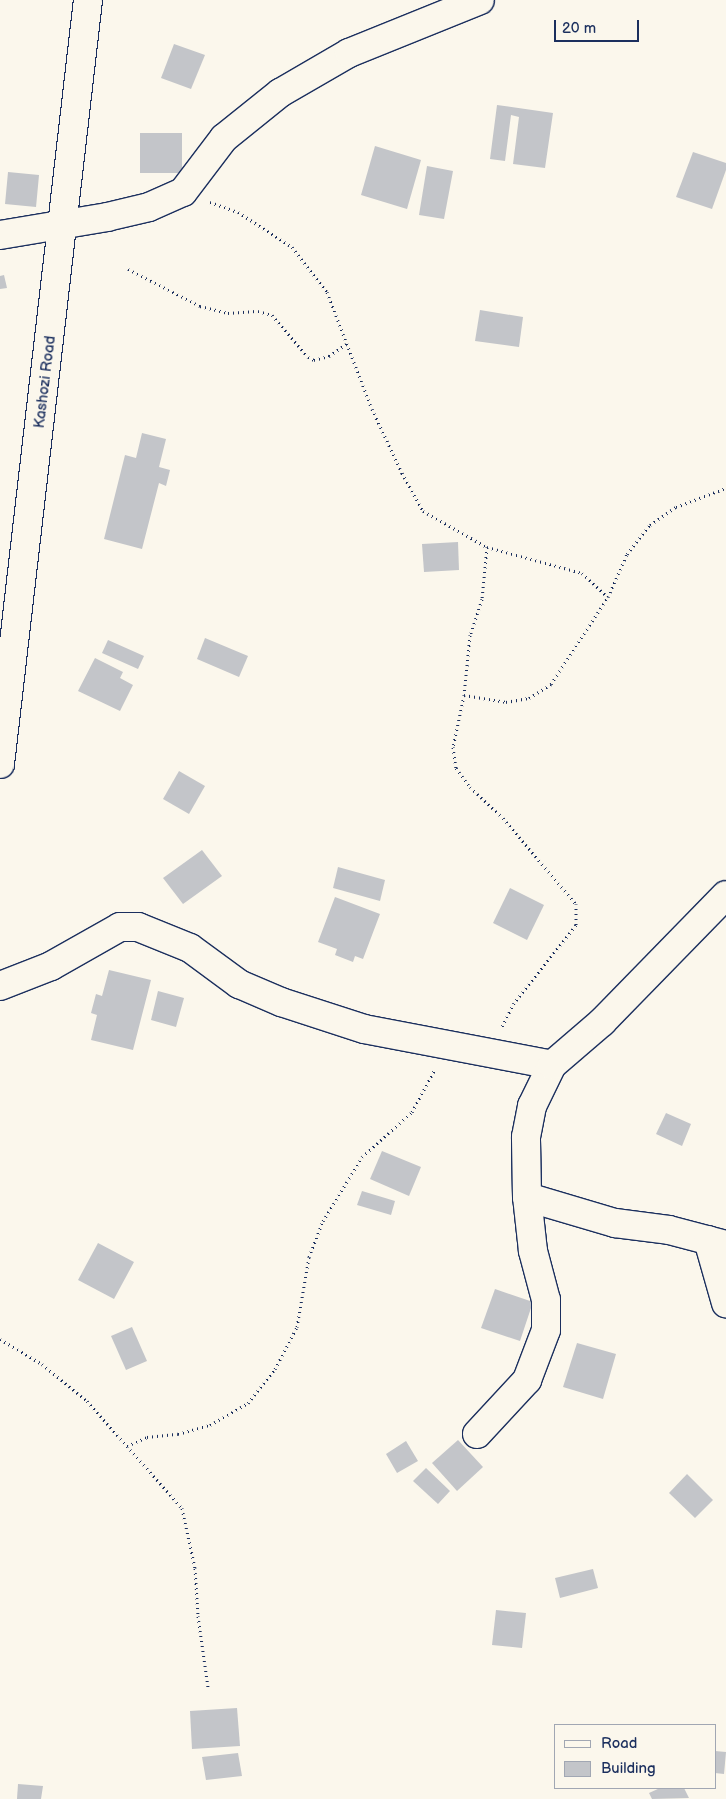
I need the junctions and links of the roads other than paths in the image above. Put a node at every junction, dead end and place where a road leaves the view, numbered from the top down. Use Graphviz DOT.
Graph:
graph roads {
  1 [pos="88,0"];
  2 [pos="480,0"];
  3 [pos="63,223"];
  4 [pos="0,235"];
  5 [pos="6,658"];
  6 [pos="0,764"];
  7 [pos="726,895"];
  8 [pos="0,986"];
  9 [pos="552,1065"];
  10 [pos="527,1197"];
  11 [pos="717,1243"];
  12 [pos="726,1303"];
  13 [pos="476,1434"];
  1 -- 3 [label="street, Kashozi Road"];
  2 -- 3 [label="street"];
  3 -- 4 [label="street"];
  3 -- 5 [label="street, Kashozi Road"];
  5 -- 6 [label="street, Kashozi Road"];
  7 -- 9 [label="street"];
  8 -- 9 [label="street"];
  9 -- 10 [label="street"];
  10 -- 11 [label="street"];
  10 -- 13 [label="street"];
  11 -- 12 [label="street"];
}
